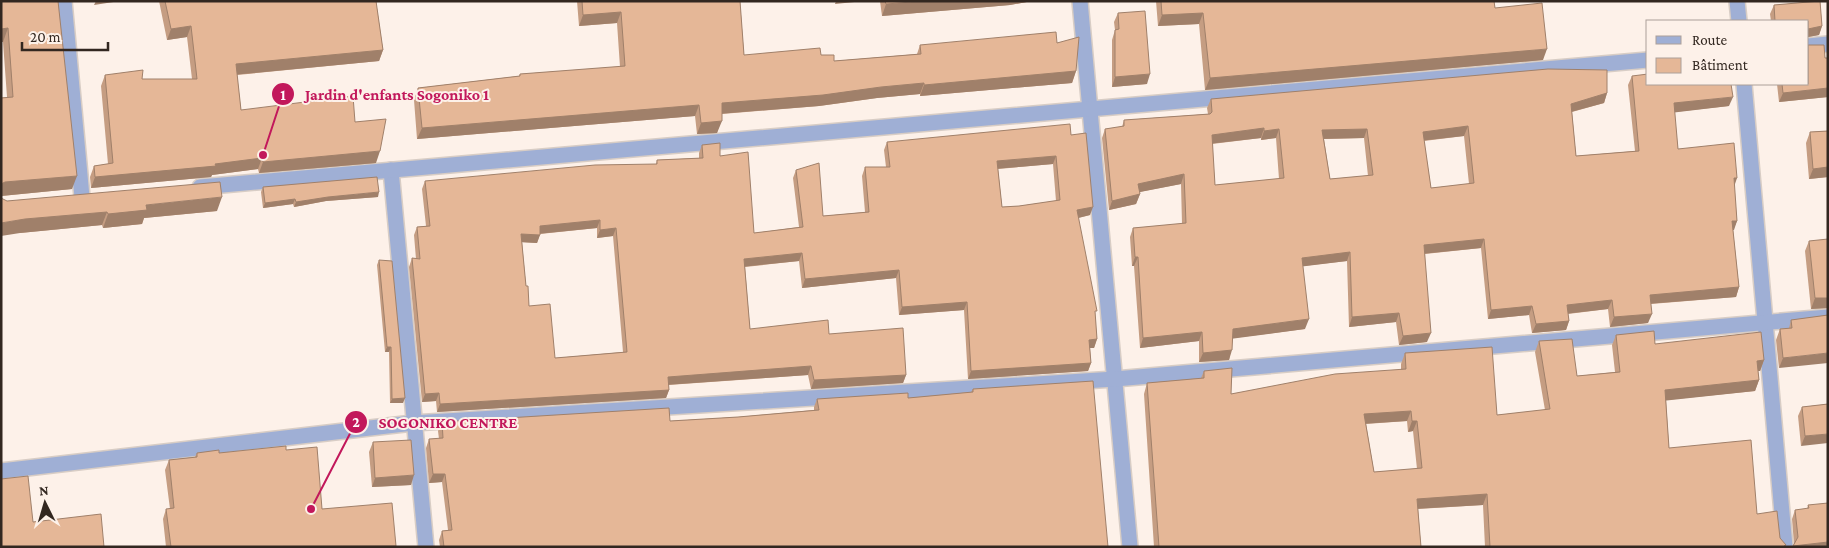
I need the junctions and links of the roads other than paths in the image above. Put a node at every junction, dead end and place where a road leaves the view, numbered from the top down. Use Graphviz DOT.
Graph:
graph roads {
  1 [pos="64,1"];
  2 [pos="1080,1"];
  3 [pos="1737,1"];
  4 [pos="1739,20"];
  5 [pos="1828,44"];
  6 [pos="1809,46"];
  7 [pos="1646,60"];
  8 [pos="1744,85"];
  9 [pos="1090,109"];
  10 [pos="391,170"];
  11 [pos="182,189"];
  12 [pos="102,196"];
  13 [pos="82,198"];
  14 [pos="64,199"];
  15 [pos="1828,317"];
  16 [pos="1765,322"];
  17 [pos="1115,379"];
  18 [pos="413,423"];
  19 [pos="1,472"];
  20 [pos="426,547"];
  21 [pos="1130,547"];
  22 [pos="1785,547"];
  1 -- 13 [label="street"];
  2 -- 9 [label="street"];
  3 -- 4 [label="street"];
  5 -- 6 [label="street"];
  7 -- 9 [label="street"];
  8 -- 16 [label="street"];
  9 -- 10 [label="street"];
  9 -- 17 [label="street"];
  10 -- 11 [label="street"];
  10 -- 18 [label="street"];
  12 -- 13 [label="street"];
  13 -- 14 [label="street"];
  15 -- 16 [label="street"];
  16 -- 17 [label="street"];
  16 -- 22 [label="street"];
  17 -- 18 [label="street"];
  17 -- 21 [label="street"];
  18 -- 19 [label="street"];
  18 -- 20 [label="street"];
}
